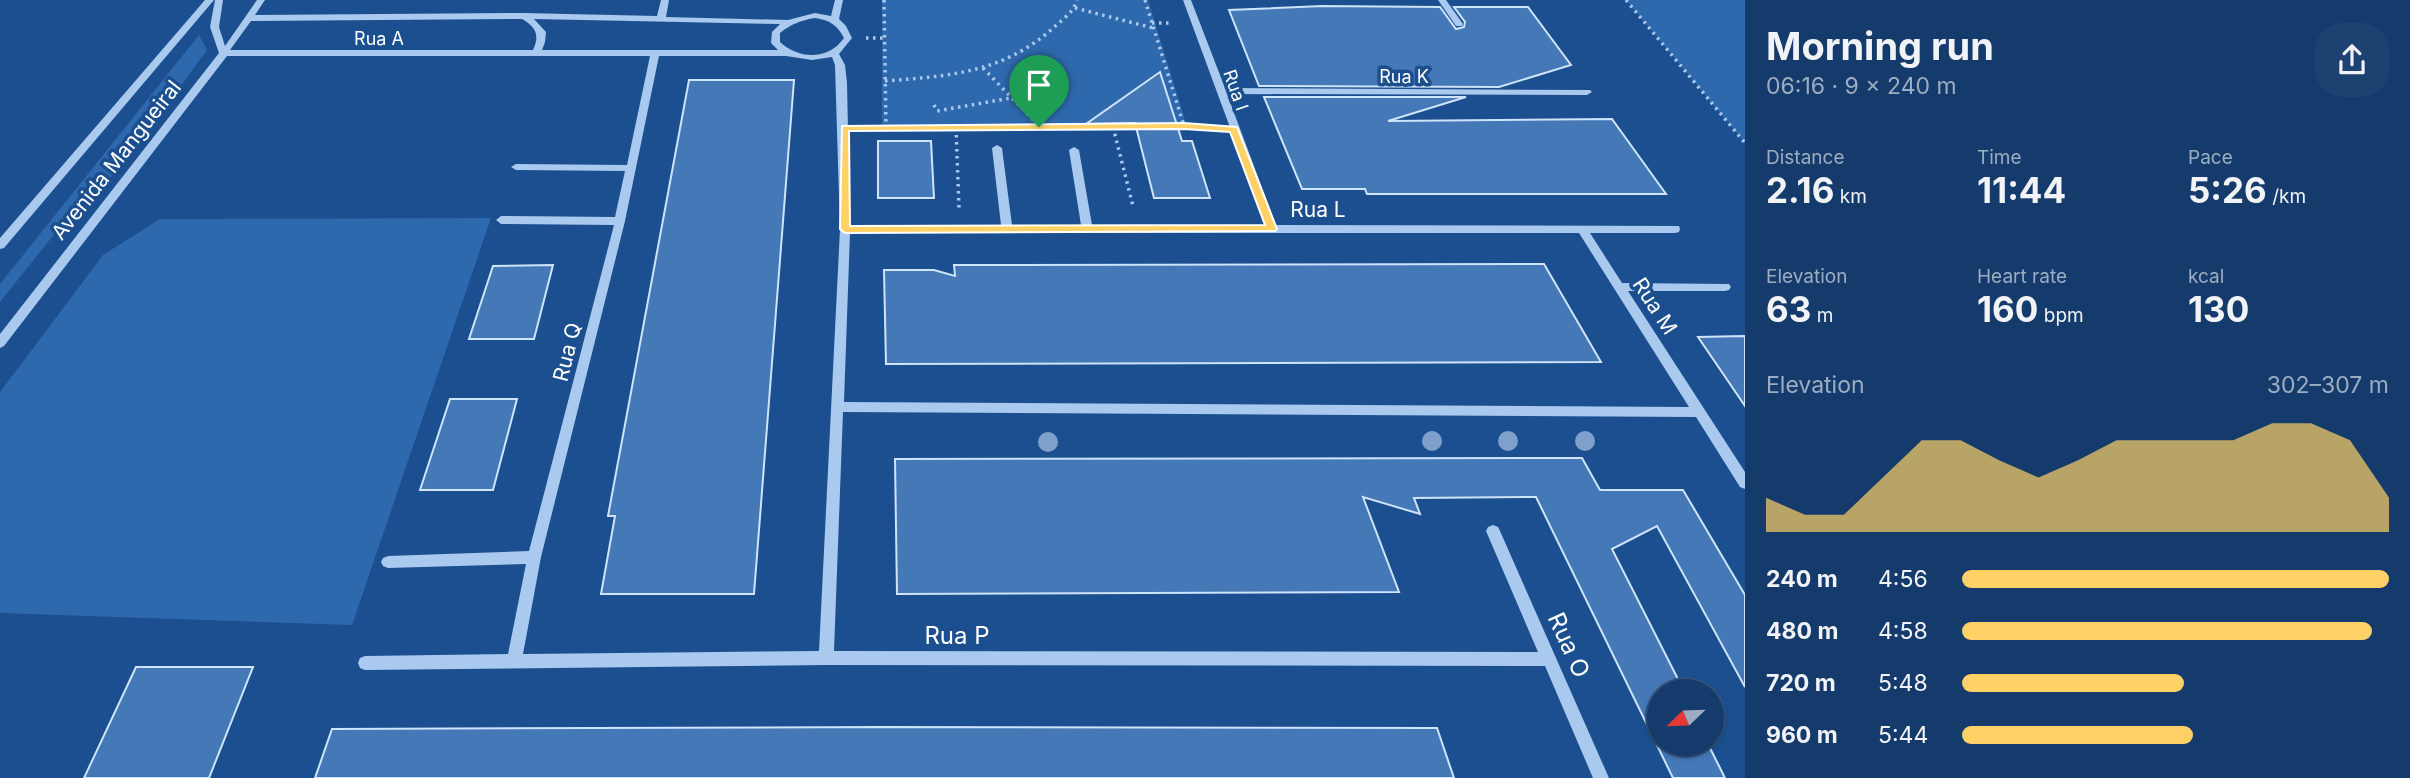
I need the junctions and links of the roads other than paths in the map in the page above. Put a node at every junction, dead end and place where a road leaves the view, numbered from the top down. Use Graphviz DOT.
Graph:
graph roads {
  1 [pos="210,0"];
  2 [pos="219,0"];
  3 [pos="261,0"];
  4 [pos="665,0"];
  5 [pos="839,0"];
  6 [pos="1187,0"];
  7 [pos="1442,0"];
  8 [pos="523,16"];
  9 [pos="248,18"];
  10 [pos="661,18"];
  11 [pos="834,20"];
  12 [pos="786,22"];
  13 [pos="1458,24"];
  14 [pos="224,53"];
  15 [pos="655,53"];
  16 [pos="786,53"];
  17 [pos="834,53"];
  18 [pos="535,54"];
  19 [pos="1221,92"];
  20 [pos="1587,92"];
  21 [pos="997,148"];
  22 [pos="1074,150"];
  23 [pos="516,167"];
  24 [pos="631,168"];
  25 [pos="501,220"];
  26 [pos="620,221"];
  27 [pos="845,229"];
  28 [pos="1272,229"];
  29 [pos="1582,229"];
  30 [pos="1675,229"];
  31 [pos="1007,230"];
  32 [pos="1087,230"];
  33 [pos="0,245"];
  34 [pos="1620,287"];
  35 [pos="1725,287"];
  36 [pos="0,343"];
  37 [pos="837,407"];
  38 [pos="1700,412"];
  39 [pos="1745,483"];
  40 [pos="1493,531"];
  41 [pos="534,557"];
  42 [pos="388,562"];
  43 [pos="826,658"];
  44 [pos="1550,659"];
  45 [pos="514,661"];
  46 [pos="365,663"];
  47 [pos="1601,778"];
  1 -- 33 [label="street, Avenida Mangueiral"];
  2 -- 14 [label="street"];
  3 -- 9 [label="street, Avenida Mangueiral"];
  4 -- 10 [label="street"];
  5 -- 11 [label="street"];
  6 -- 19 [label="street, Rua I"];
  7 -- 13 [label="street"];
  8 -- 9 [label="street, Rua A"];
  8 -- 10 [label="street, Rua A"];
  8 -- 18 [label="street"];
  9 -- 14 [label="street, Avenida Mangueiral"];
  10 -- 12 [label="street, Rua A"];
  11 -- 12 [label="street, Rua A"];
  11 -- 17 [label="street"];
  12 -- 16 [label="street"];
  14 -- 18 [label="street, Rua A"];
  14 -- 36 [label="street, Avenida Mangueiral"];
  15 -- 16 [label="street, Rua A"];
  15 -- 18 [label="street, Rua A"];
  15 -- 24 [label="street, Rua Q"];
  16 -- 17 [label="street, Rua A"];
  17 -- 27 [label="street"];
  19 -- 20 [label="street, Rua K"];
  19 -- 28 [label="street, Rua I"];
  21 -- 31 [label="street"];
  22 -- 32 [label="street"];
  23 -- 24 [label="street"];
  24 -- 26 [label="street, Rua Q"];
  25 -- 26 [label="street"];
  26 -- 41 [label="street, Rua Q"];
  27 -- 31 [label="street, Rua L"];
  27 -- 37 [label="street"];
  28 -- 29 [label="street, Rua L"];
  28 -- 32 [label="street, Rua L"];
  29 -- 30 [label="street"];
  29 -- 34 [label="street, Rua M"];
  31 -- 32 [label="street, Rua L"];
  34 -- 35 [label="street"];
  34 -- 38 [label="street, Rua M"];
  37 -- 38 [label="street"];
  37 -- 43 [label="street"];
  38 -- 39 [label="street, Rua M"];
  40 -- 44 [label="street, Rua O"];
  41 -- 42 [label="street"];
  41 -- 45 [label="street, Rua Q"];
  43 -- 44 [label="street, Rua P"];
  43 -- 45 [label="street, Rua P"];
  44 -- 47 [label="street, Rua O"];
  45 -- 46 [label="street, Rua P"];
}
